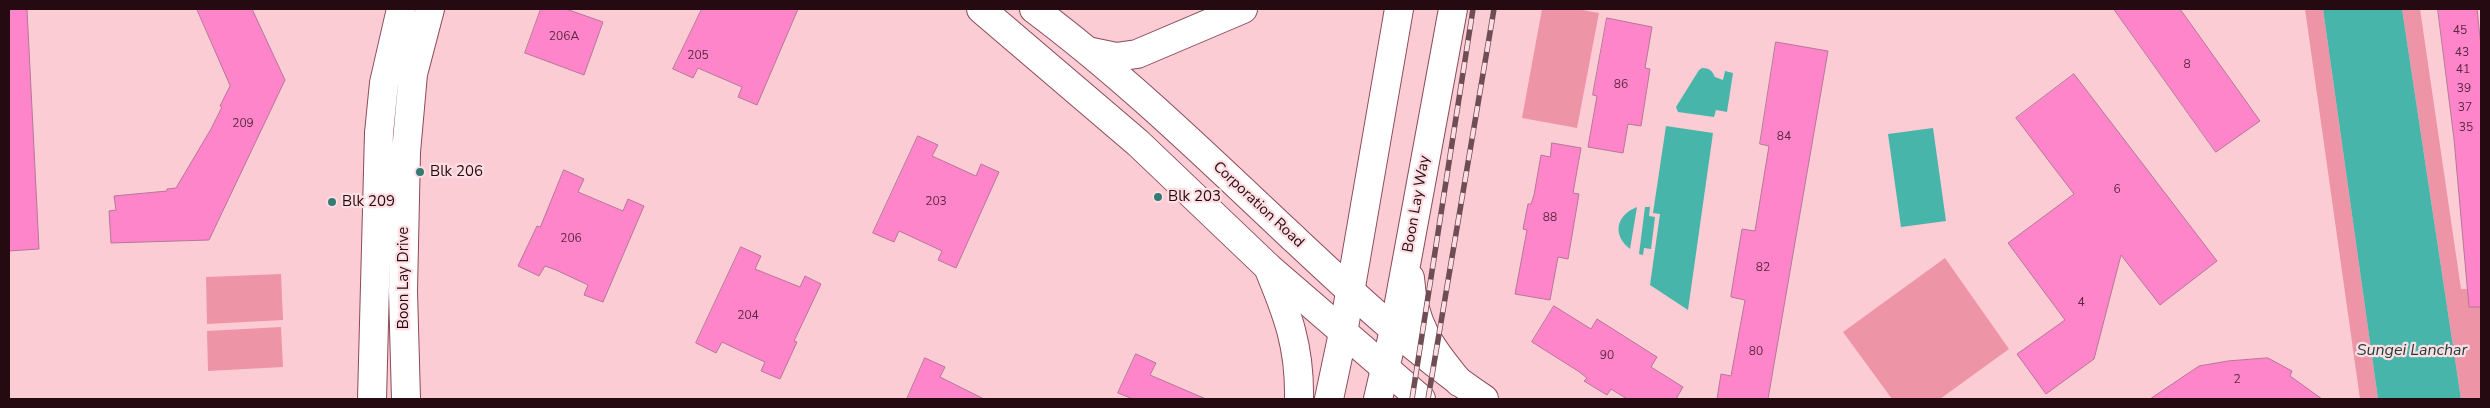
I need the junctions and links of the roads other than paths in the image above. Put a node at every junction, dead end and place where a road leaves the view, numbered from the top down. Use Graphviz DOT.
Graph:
graph roads {
  1 [pos="401,9"];
  2 [pos="430,9"];
  3 [pos="981,9"];
  4 [pos="1034,9"];
  5 [pos="1243,9"];
  6 [pos="1399,9"];
  7 [pos="1453,9"];
  8 [pos="1092,52"];
  9 [pos="1408,254"];
  10 [pos="1268,267"];
  11 [pos="1350,292"];
  12 [pos="1394,330"];
  13 [pos="1343,333"];
  14 [pos="1385,370"];
  15 [pos="1459,382"];
  16 [pos="372,399"];
  17 [pos="406,399"];
  18 [pos="1299,399"];
  19 [pos="1328,399"];
  20 [pos="1378,399"];
  21 [pos="1421,399"];
  22 [pos="1484,399"];
  1 -- 16 [label="main road, Boon Lay Drive"];
  2 -- 17 [label="main road, Boon Lay Drive"];
  3 -- 10 [label="main road"];
  4 -- 8 [label="main road, Corporation Road"];
  5 -- 8 [label="main road"];
  6 -- 11 [label="main road"];
  7 -- 9 [label="main road, Boon Lay Way"];
  8 -- 11 [label="main road, Corporation Road"];
  9 -- 12 [label="main road, Boon Lay Way"];
  9 -- 15 [label="main road"];
  10 -- 13 [label="main road"];
  10 -- 18 [label="main road"];
  11 -- 12 [label="main road, Corporation Road"];
  11 -- 13 [label="main road"];
  12 -- 14 [label="main road, Boon Lay Way"];
  12 -- 15 [label="main road, Corporation Road"];
  13 -- 14 [label="main road"];
  13 -- 19 [label="main road"];
  14 -- 20 [label="main road, Boon Lay Way"];
  14 -- 21 [label="main road"];
  15 -- 22 [label="main road, Corporation Road"];
}
